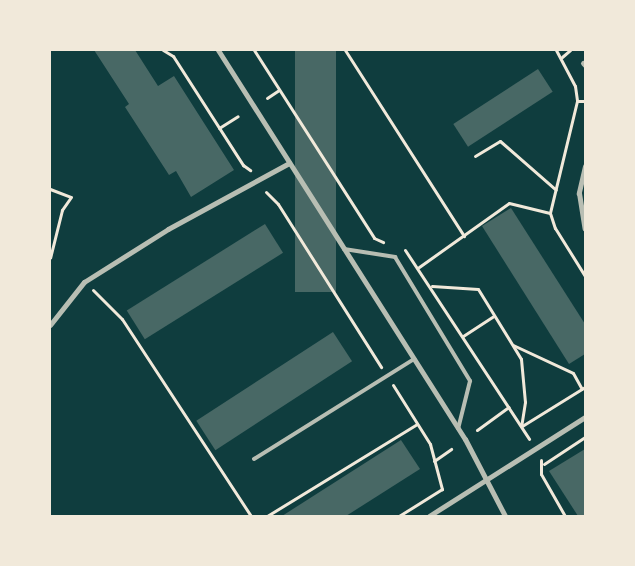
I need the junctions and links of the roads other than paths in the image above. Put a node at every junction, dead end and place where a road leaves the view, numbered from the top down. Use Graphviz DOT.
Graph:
graph roads {
  1 [pos="218,50"];
  2 [pos="289,163"];
  3 [pos="585,166"];
  4 [pos="585,229"];
  5 [pos="344,249"];
  6 [pos="50,324"];
  7 [pos="414,359"];
  8 [pos="585,416"];
  9 [pos="458,429"];
  10 [pos="254,460"];
  11 [pos="485,480"];
  12 [pos="429,516"];
  13 [pos="506,516"];
  1 -- 2 [label="street"];
  2 -- 5 [label="street"];
  2 -- 6 [label="street"];
  3 -- 4 [label="street"];
  5 -- 7 [label="street"];
  5 -- 9 [label="lane"];
  7 -- 9 [label="street"];
  7 -- 10 [label="lane"];
  8 -- 11 [label="street"];
  9 -- 11 [label="street"];
  11 -- 12 [label="street"];
  11 -- 13 [label="street"];
}
